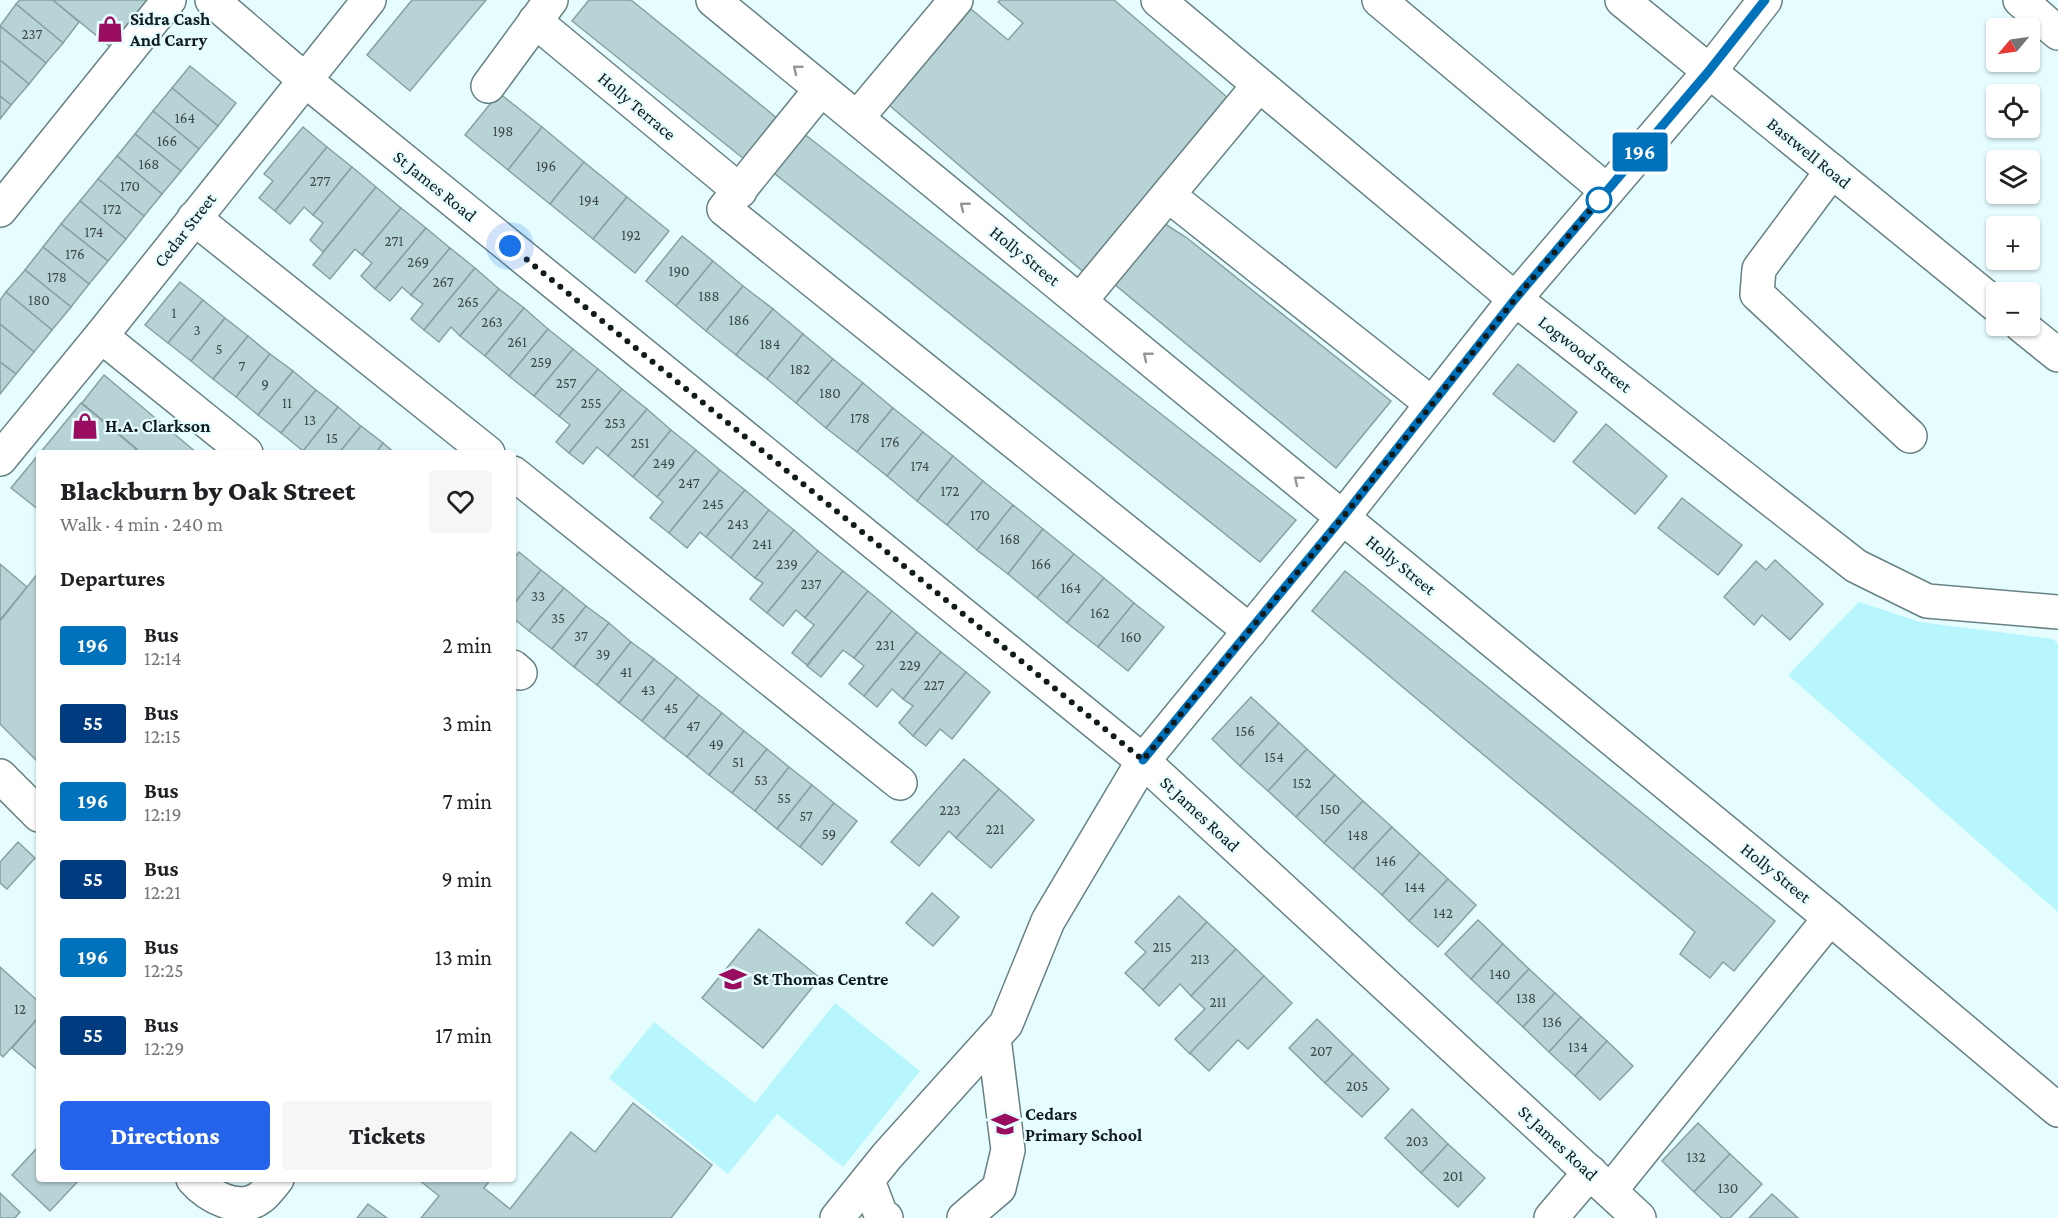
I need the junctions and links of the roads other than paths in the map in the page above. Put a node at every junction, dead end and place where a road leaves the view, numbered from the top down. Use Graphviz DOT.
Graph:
graph roads {
  1 [pos="169,0"];
  2 [pos="212,0"];
  3 [pos="369,0"];
  4 [pos="712,0"];
  5 [pos="1158,0"];
  6 [pos="1379,0"];
  7 [pos="1622,0"];
  8 [pos="1765,0"];
  9 [pos="2020,0"];
  10 [pos="946,4"];
  11 [pos="543,11"];
  12 [pos="2058,33"];
  13 [pos="1708,72"];
  14 [pos="305,80"];
  15 [pos="1259,84"];
  16 [pos="488,86"];
  17 [pos="822,89"];
  18 [pos="857,118"];
  19 [pos="1832,171"];
  20 [pos="740,191"];
  21 [pos="1607,191"];
  22 [pos="1168,195"];
  23 [pos="0,210"];
  24 [pos="195,218"];
  25 [pos="1986,297"];
  26 [pos="1515,299"];
  27 [pos="1080,301"];
  28 [pos="101,336"];
  29 [pos="2034,336"];
  30 [pos="2058,355"];
  31 [pos="1432,404"];
  32 [pos="1910,436"];
  33 [pos="242,450"];
  34 [pos="484,450"];
  35 [pos="0,459"];
  36 [pos="516,475"];
  37 [pos="1343,517"];
  38 [pos="2058,612"];
  39 [pos="1250,631"];
  40 [pos="1143,760"];
  41 [pos="0,776"];
  42 [pos="900,783"];
  43 [pos="36,812"];
  44 [pos="1830,918"];
  45 [pos="994,1038"];
  46 [pos="2058,1110"];
  47 [pos="868,1181"];
  48 [pos="1600,1181"];
  49 [pos="196,1182"];
  50 [pos="275,1182"];
  51 [pos="837,1218"];
  52 [pos="886,1218"];
  53 [pos="964,1218"];
  54 [pos="1551,1218"];
  55 [pos="1639,1218"];
  1 -- 23 [label="street"];
  2 -- 14 [label="street, St James Road"];
  3 -- 14 [label="street, Cedar Street"];
  17 -- 4 [label="street, Holly Street, one-way"];
  5 -- 15 [label="street, Logwood Street"];
  6 -- 21 [label="street"];
  7 -- 13 [label="street, Bastwell Road"];
  8 -- 13 [label="street"];
  9 -- 12 [label="street"];
  10 -- 18 [label="street"];
  11 -- 16 [label="street, Holly Terrace"];
  11 -- 20 [label="street, Holly Terrace"];
  13 -- 19 [label="street, Bastwell Road"];
  13 -- 21 [label="street"];
  14 -- 24 [label="street, Cedar Street"];
  14 -- 40 [label="street, St James Road"];
  15 -- 22 [label="street"];
  15 -- 26 [label="street, Logwood Street"];
  17 -- 18 [label="street, Holly Street"];
  17 -- 20 [label="street"];
  27 -- 18 [label="street, Holly Street, one-way"];
  19 -- 25 [label="street, Bastwell Road"];
  19 -- 32 [label="street"];
  20 -- 39 [label="street"];
  21 -- 26 [label="street"];
  22 -- 27 [label="street"];
  22 -- 31 [label="street"];
  24 -- 28 [label="street, Cedar Street"];
  24 -- 34 [label="street"];
  26 -- 31 [label="street"];
  26 -- 38 [label="street, Logwood Street"];
  37 -- 27 [label="street, Holly Street, one-way"];
  28 -- 33 [label="street"];
  28 -- 35 [label="street, Cedar Street"];
  29 -- 30 [label="street"];
  31 -- 37 [label="street"];
  36 -- 42 [label="street"];
  37 -- 39 [label="street"];
  37 -- 44 [label="street, Holly Street"];
  39 -- 40 [label="street"];
  40 -- 45 [label="street"];
  40 -- 48 [label="street, St James Road"];
  41 -- 43 [label="street"];
  44 -- 46 [label="street, Holly Street"];
  44 -- 48 [label="street"];
  45 -- 47 [label="street"];
  45 -- 53 [label="street"];
  47 -- 51 [label="street"];
  47 -- 52 [label="street"];
  48 -- 54 [label="street"];
  48 -- 55 [label="street, St James Road"];
  49 -- 50 [label="street"];
}
